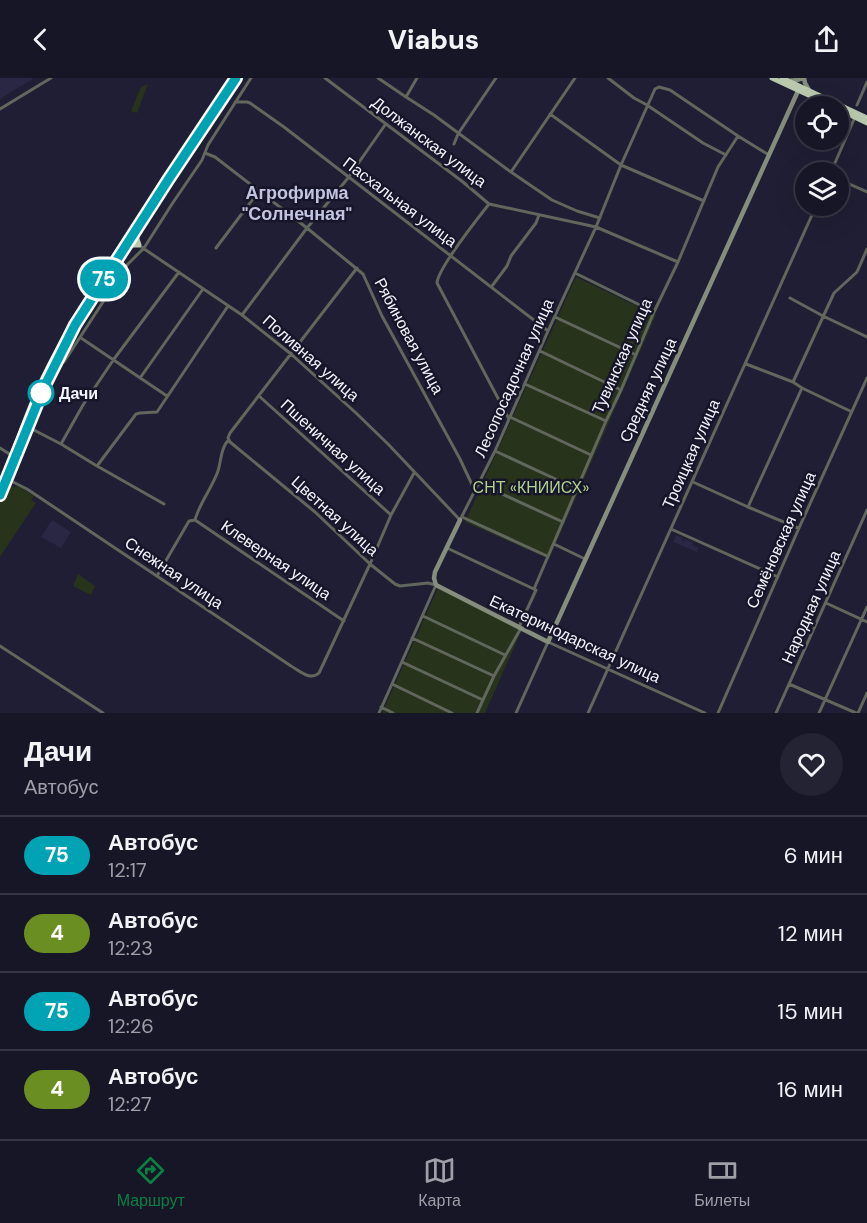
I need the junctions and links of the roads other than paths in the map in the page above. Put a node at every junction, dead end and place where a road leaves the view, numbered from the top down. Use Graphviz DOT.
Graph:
graph roads {
  1 [pos="51,78"];
  2 [pos="234,78"];
  3 [pos="251,78"];
  4 [pos="325,78"];
  5 [pos="378,78"];
  6 [pos="417,78"];
  7 [pos="496,78"];
  8 [pos="575,78"];
  9 [pos="608,78"];
  10 [pos="772,78"];
  11 [pos="782,78"];
  12 [pos="804,78"];
  13 [pos="788,81"];
  14 [pos="867,82"];
  15 [pos="799,89"];
  16 [pos="811,92"];
  17 [pos="813,96"];
  18 [pos="406,97"];
  19 [pos="235,102"];
  20 [pos="647,105"];
  21 [pos="857,105"];
  22 [pos="0,109"];
  23 [pos="550,114"];
  24 [pos="849,114"];
  25 [pos="855,117"];
  26 [pos="867,118"];
  27 [pos="867,123"];
  28 [pos="385,124"];
  29 [pos="458,134"];
  30 [pos="738,136"];
  31 [pos="454,144"];
  32 [pos="205,153"];
  33 [pos="726,155"];
  34 [pos="769,155"];
  35 [pos="835,162"];
  36 [pos="621,165"];
  37 [pos="511,172"];
  38 [pos="348,178"];
  39 [pos="849,184"];
  40 [pos="259,191"];
  41 [pos="867,192"];
  42 [pos="704,201"];
  43 [pos="489,204"];
  44 [pos="539,215"];
  45 [pos="812,216"];
  46 [pos="600,218"];
  47 [pos="138,227"];
  48 [pos="596,227"];
  49 [pos="308,228"];
  50 [pos="128,238"];
  51 [pos="141,246"];
  52 [pos="216,248"];
  53 [pos="867,249"];
  54 [pos="122,251"];
  55 [pos="451,256"];
  56 [pos="678,262"];
  57 [pos="357,268"];
  58 [pos="179,272"];
  59 [pos="574,273"];
  60 [pos="492,286"];
  61 [pos="203,289"];
  62 [pos="790,298"];
  63 [pos="228,306"];
  64 [pos="654,312"];
  65 [pos="242,315"];
  66 [pos="823,316"];
  67 [pos="555,317"];
  68 [pos="548,331"];
  69 [pos="867,337"];
  70 [pos="81,338"];
  71 [pos="540,351"];
  72 [pos="291,354"];
  73 [pos="636,355"];
  74 [pos="114,360"];
  75 [pos="64,362"];
  76 [pos="746,363"];
  77 [pos="140,378"];
  78 [pos="867,378"];
  79 [pos="793,382"];
  80 [pos="525,384"];
  81 [pos="802,388"];
  82 [pos="621,390"];
  83 [pos="167,396"];
  84 [pos="259,396"];
  85 [pos="851,411"];
  86 [pos="509,418"];
  87 [pos="606,421"];
  88 [pos="28,427"];
  89 [pos="229,439"];
  90 [pos="61,444"];
  91 [pos="0,448"];
  92 [pos="495,451"];
  93 [pos="591,455"];
  94 [pos="14,456"];
  95 [pos="97,466"];
  96 [pos="414,472"];
  97 [pos="7,479"];
  98 [pos="693,482"];
  99 [pos="478,483"];
  100 [pos="0,485"];
  101 [pos="577,489"];
  102 [pos="475,491"];
  103 [pos="0,495"];
  104 [pos="164,504"];
  105 [pos="748,507"];
  106 [pos="867,510"];
  107 [pos="391,515"];
  108 [pos="461,518"];
  109 [pos="195,520"];
  110 [pos="563,522"];
  111 [pos="799,528"];
  112 [pos="671,529"];
  113 [pos="554,544"];
  114 [pos="447,548"];
  115 [pos="548,557"];
  116 [pos="585,559"];
  117 [pos="370,564"];
  118 [pos="157,576"];
  119 [pos="777,577"];
  120 [pos="436,585"];
  121 [pos="535,590"];
  122 [pos="826,603"];
  123 [pos="867,607"];
  124 [pos="423,616"];
  125 [pos="862,619"];
  126 [pos="344,621"];
  127 [pos="867,621"];
  128 [pos="520,628"];
  129 [pos="412,638"];
  130 [pos="548,642"];
  131 [pos="0,646"];
  132 [pos="505,655"];
  133 [pos="402,662"];
  134 [pos="608,670"];
  135 [pos="494,676"];
  136 [pos="392,684"];
  137 [pos="789,684"];
  138 [pos="867,693"];
  139 [pos="825,699"];
  140 [pos="483,700"];
  141 [pos="381,707"];
  142 [pos="103,713"];
  143 [pos="379,713"];
  144 [pos="393,713"];
  145 [pos="452,713"];
  146 [pos="477,713"];
  147 [pos="516,713"];
  148 [pos="588,713"];
  149 [pos="705,713"];
  150 [pos="718,713"];
  151 [pos="776,713"];
  152 [pos="819,713"];
  153 [pos="857,713"];
  1 -- 22 [label="street"];
  2 -- 47 [label="highway"];
  2 -- 50 [label="highway"];
  3 -- 19 [label="street"];
  4 -- 28 [label="street, Должанская улица"];
  5 -- 18 [label="street, Должанская улица"];
  6 -- 18 [label="street"];
  7 -- 29 [label="street"];
  8 -- 23 [label="street"];
  9 -- 20 [label="street"];
  10 -- 15 [label="highway"];
  11 -- 13 [label="highway"];
  12 -- 13 [label="street"];
  12 -- 15 [label="street, Средняя улица"];
  12 -- 16 [label="street"];
  13 -- 15 [label="highway"];
  14 -- 21 [label="street"];
  15 -- 16 [label="highway"];
  15 -- 17 [label="highway"];
  15 -- 34 [label="street, Средняя улица"];
  16 -- 26 [label="highway"];
  18 -- 29 [label="street, Должанская улица"];
  19 -- 32 [label="street"];
  19 -- 38 [label="street, Пасхальная улица"];
  20 -- 30 [label="street, Лесопосадочная улица"];
  20 -- 33 [label="street"];
  20 -- 36 [label="street, Лесопосадочная улица"];
  23 -- 36 [label="street"];
  23 -- 37 [label="street"];
  24 -- 25 [label="highway"];
  25 -- 27 [label="highway"];
  25 -- 35 [label="street"];
  28 -- 38 [label="street"];
  28 -- 43 [label="street, Должанская улица"];
  29 -- 31 [label="street"];
  29 -- 37 [label="street, Должанская улица"];
  30 -- 33 [label="street, Тувинская улица"];
  30 -- 34 [label="street"];
  32 -- 40 [label="street, Рябиновая улица"];
  32 -- 51 [label="street"];
  33 -- 42 [label="street, Тувинская улица"];
  34 -- 116 [label="street, Средняя улица"];
  36 -- 42 [label="street"];
  36 -- 46 [label="street, Лесопосадочная улица"];
  37 -- 46 [label="street, Должанская улица"];
  38 -- 49 [label="street"];
  38 -- 55 [label="street, Пасхальная улица"];
  39 -- 41 [label="street"];
  40 -- 49 [label="street, Рябиновая улица"];
  40 -- 52 [label="street"];
  42 -- 56 [label="street, Тувинская улица"];
  43 -- 44 [label="street, Должанская улица"];
  43 -- 55 [label="street"];
  44 -- 48 [label="street, Должанская улица"];
  44 -- 60 [label="street"];
  45 -- 76 [label="street, Троицкая улица"];
  46 -- 48 [label="street, Лесопосадочная улица"];
  47 -- 50 [label="highway"];
  47 -- 51 [label="highway"];
  48 -- 56 [label="street, Должанская улица"];
  48 -- 59 [label="street, Лесопосадочная улица"];
  49 -- 57 [label="street, Рябиновая улица"];
  49 -- 65 [label="street"];
  50 -- 51 [label="street, Поливная улица"];
  50 -- 54 [label="highway"];
  50 -- 94 [label="highway"];
  51 -- 54 [label="highway"];
  51 -- 58 [label="street, Поливная улица"];
  51 -- 70 [label="street"];
  53 -- 66 [label="street"];
  54 -- 88 [label="highway"];
  55 -- 60 [label="street, Пасхальная улица"];
  55 -- 86 [label="street"];
  56 -- 64 [label="street, Тувинская улица"];
  57 -- 72 [label="street"];
  57 -- 102 [label="street, Рябиновая улица"];
  58 -- 61 [label="street, Поливная улица"];
  58 -- 74 [label="street"];
  59 -- 64 [label="street"];
  59 -- 67 [label="street, Лесопосадочная улица"];
  60 -- 68 [label="street, Пасхальная улица"];
  61 -- 63 [label="street, Поливная улица"];
  61 -- 77 [label="street"];
  62 -- 66 [label="street"];
  63 -- 65 [label="street, Поливная улица"];
  63 -- 83 [label="street"];
  64 -- 73 [label="street, Тувинская улица"];
  65 -- 72 [label="street, Поливная улица"];
  66 -- 69 [label="street"];
  66 -- 79 [label="street"];
  67 -- 68 [label="street, Лесопосадочная улица"];
  67 -- 73 [label="street"];
  68 -- 71 [label="street, Лесопосадочная улица"];
  70 -- 74 [label="street"];
  70 -- 75 [label="street"];
  71 -- 80 [label="street, Лесопосадочная улица"];
  71 -- 82 [label="street"];
  72 -- 84 [label="street"];
  72 -- 96 [label="street, Поливная улица"];
  73 -- 82 [label="street, Тувинская улица"];
  74 -- 77 [label="street"];
  74 -- 90 [label="street"];
  76 -- 79 [label="street"];
  76 -- 98 [label="street, Троицкая улица"];
  77 -- 83 [label="street"];
  78 -- 85 [label="street, Семёновская улица"];
  79 -- 81 [label="street"];
  80 -- 86 [label="street, Лесопосадочная улица"];
  80 -- 87 [label="street"];
  81 -- 85 [label="street"];
  81 -- 105 [label="street"];
  82 -- 87 [label="street, Тувинская улица"];
  83 -- 95 [label="street"];
  84 -- 89 [label="street"];
  84 -- 107 [label="street, Пшеничная улица"];
  85 -- 111 [label="street, Семёновская улица"];
  86 -- 92 [label="street, Лесопосадочная улица"];
  86 -- 93 [label="street"];
  87 -- 93 [label="street, Тувинская улица"];
  88 -- 90 [label="street"];
  88 -- 94 [label="highway"];
  89 -- 109 [label="street"];
  89 -- 117 [label="street, Цветная улица"];
  90 -- 95 [label="street"];
  91 -- 94 [label="street"];
  92 -- 99 [label="street, Лесопосадочная улица"];
  92 -- 101 [label="street"];
  93 -- 101 [label="street, Тувинская улица"];
  94 -- 97 [label="highway"];
  94 -- 100 [label="highway"];
  95 -- 104 [label="street"];
  96 -- 107 [label="street"];
  96 -- 108 [label="street, Поливная улица"];
  97 -- 103 [label="highway"];
  97 -- 118 [label="street, Снежная улица"];
  98 -- 105 [label="street"];
  98 -- 112 [label="street, Троицкая улица"];
  99 -- 102 [label="street, Лесопосадочная улица"];
  99 -- 110 [label="street"];
  101 -- 110 [label="street, Тувинская улица"];
  102 -- 108 [label="street, Лесопосадочная улица"];
  105 -- 111 [label="street"];
  106 -- 122 [label="street, Народная улица"];
  107 -- 117 [label="street"];
  108 -- 114 [label="street, Лесопосадочная улица"];
  108 -- 115 [label="street"];
  109 -- 118 [label="street"];
  109 -- 126 [label="street, Клеверная улица"];
  110 -- 113 [label="street, Тувинская улица"];
  111 -- 119 [label="street, Семёновская улица"];
  112 -- 119 [label="street"];
  112 -- 134 [label="street, Троицкая улица"];
  113 -- 115 [label="street, Тувинская улица"];
  113 -- 116 [label="street"];
  114 -- 120 [label="street, Лесопосадочная улица"];
  114 -- 121 [label="street"];
  115 -- 121 [label="street, Тувинская улица"];
  116 -- 130 [label="street, Средняя улица"];
  117 -- 120 [label="street, Цветная улица"];
  117 -- 126 [label="street"];
  118 -- 126 [label="street, Снежная улица"];
  119 -- 150 [label="street, Семёновская улица"];
  120 -- 124 [label="street, Лесопосадочная улица"];
  120 -- 128 [label="street, Екатеринодарская улица"];
  121 -- 128 [label="street, Тувинская улица"];
  122 -- 125 [label="street"];
  122 -- 137 [label="street, Народная улица"];
  123 -- 125 [label="street"];
  124 -- 129 [label="street, Лесопосадочная улица"];
  124 -- 132 [label="street"];
  125 -- 127 [label="street"];
  125 -- 139 [label="street"];
  128 -- 130 [label="street, Екатеринодарская улица"];
  128 -- 132 [label="street, Тувинская улица"];
  129 -- 133 [label="street, Лесопосадочная улица"];
  129 -- 135 [label="street"];
  130 -- 134 [label="street, Екатеринодарская улица"];
  130 -- 147 [label="street, Средняя улица"];
  131 -- 142 [label="street"];
  132 -- 135 [label="street, Тувинская улица"];
  133 -- 136 [label="street, Лесопосадочная улица"];
  133 -- 140 [label="street"];
  134 -- 148 [label="street, Троицкая улица"];
  134 -- 149 [label="street, Екатеринодарская улица"];
  135 -- 140 [label="street, Тувинская улица"];
  136 -- 141 [label="street, Лесопосадочная улица"];
  136 -- 145 [label="street"];
  137 -- 139 [label="street"];
  137 -- 151 [label="street, Народная улица"];
  138 -- 153 [label="street"];
  139 -- 152 [label="street"];
  139 -- 153 [label="street"];
  140 -- 146 [label="street, Тувинская улица"];
  141 -- 143 [label="street, Лесопосадочная улица"];
  141 -- 144 [label="street"];
}
